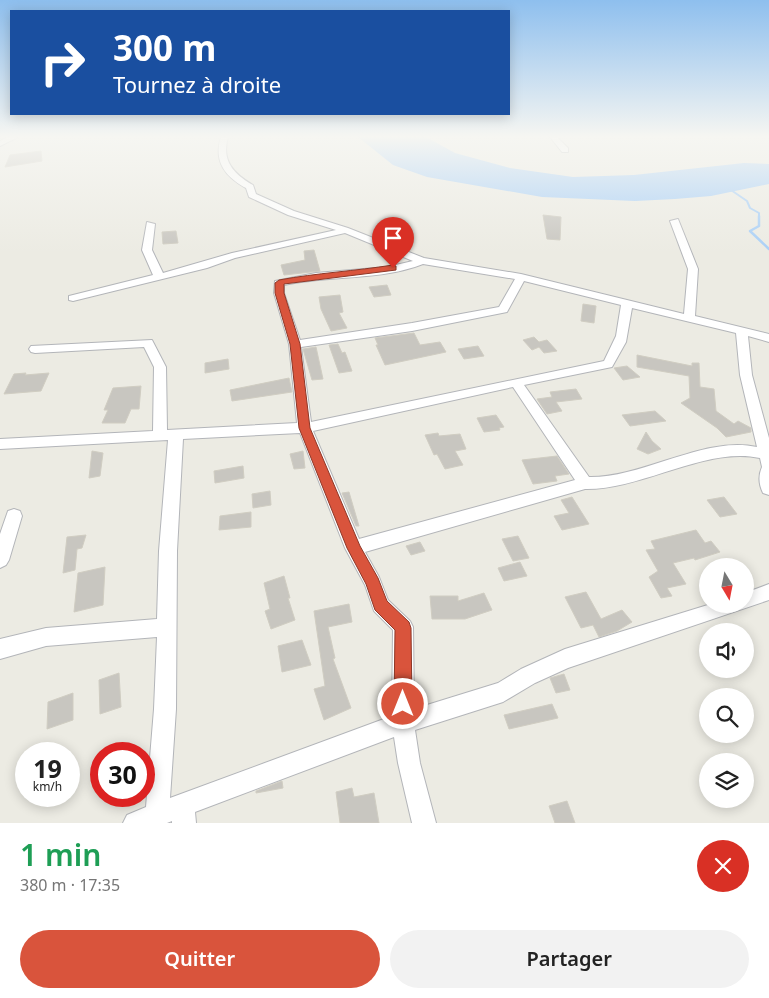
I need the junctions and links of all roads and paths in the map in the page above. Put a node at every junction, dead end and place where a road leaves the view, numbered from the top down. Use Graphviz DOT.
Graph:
graph roads {
  1 [pos="232,175"];
  2 [pos="675,221"];
  3 [pos="150,224"];
  4 [pos="345,230"];
  5 [pos="422,261"];
  6 [pos="160,276"];
  7 [pos="521,277"];
  8 [pos="73,298"];
  9 [pos="627,304"];
  10 [pos="689,319"];
  11 [pos="742,332"];
  12 [pos="769,338"];
  13 [pos="295,344"];
  14 [pos="35,349"];
  15 [pos="516,382"];
  16 [pos="305,428"];
  17 [pos="168,435"];
  18 [pos="0,444"];
  19 [pos="768,461"];
  20 [pos="584,483"];
  21 [pos="769,489"];
  22 [pos="14,516"];
  23 [pos="354,548"];
  24 [pos="0,560"];
  25 [pos="769,592"];
  26 [pos="754,598"];
  27 [pos="709,613"];
  28 [pos="166,627"];
  29 [pos="0,649"];
  30 [pos="403,723"];
  31 [pos="157,814"];
  32 [pos="183,814"];
  33 [pos="135,823"];
  34 [pos="424,823"];
  1 -- 4 [label="street"];
  2 -- 10 [label="street"];
  3 -- 6 [label="street"];
  4 -- 5 [label="street"];
  4 -- 6 [label="street"];
  5 -- 7 [label="street"];
  5 -- 13 [label="street"];
  6 -- 8 [label="street"];
  7 -- 9 [label="street"];
  7 -- 13 [label="street"];
  9 -- 10 [label="street"];
  9 -- 15 [label="street"];
  10 -- 11 [label="street"];
  11 -- 12 [label="street"];
  11 -- 19 [label="street"];
  13 -- 16 [label="street"];
  14 -- 17 [label="street"];
  15 -- 16 [label="street"];
  15 -- 20 [label="street"];
  16 -- 17 [label="street"];
  16 -- 23 [label="street"];
  17 -- 18 [label="street"];
  17 -- 28 [label="street"];
  19 -- 20 [label="street"];
  19 -- 21 [label="street"];
  20 -- 23 [label="street"];
  22 -- 24 [label="street"];
  23 -- 30 [label="street"];
  25 -- 26 [label="street"];
  27 -- 30 [label="street"];
  28 -- 29 [label="street"];
  28 -- 31 [label="street"];
  30 -- 32 [label="street"];
  30 -- 34 [label="street"];
  31 -- 32 [label="street"];
  31 -- 33 [label="street"];
}
